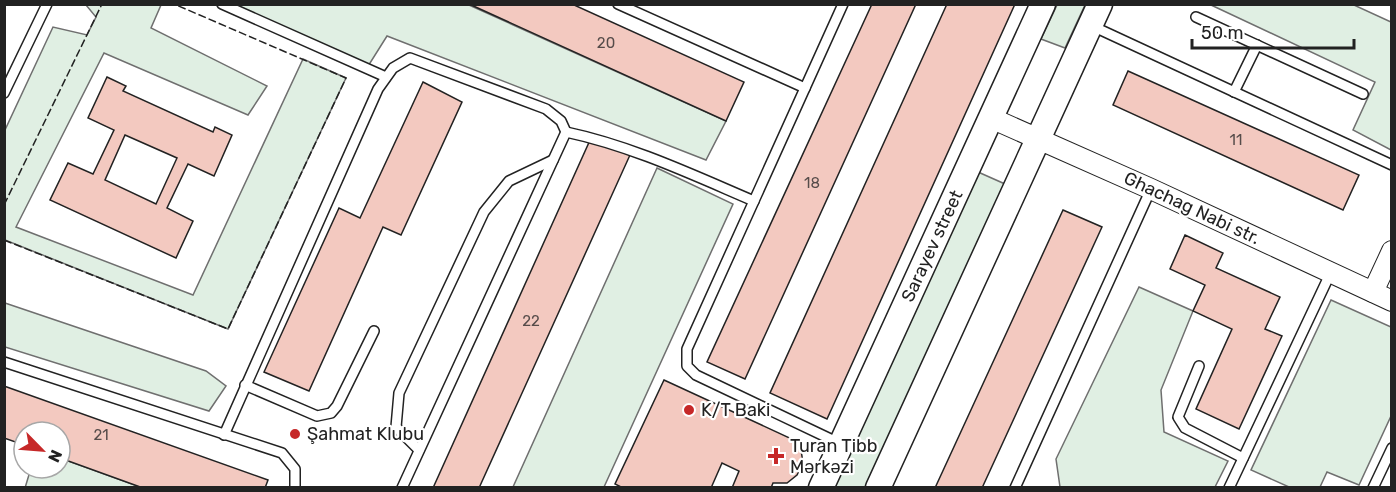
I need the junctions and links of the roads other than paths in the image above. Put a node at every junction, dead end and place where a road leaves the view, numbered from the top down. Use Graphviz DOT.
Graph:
graph roads {
  1 [pos="47,4"];
  2 [pos="222,4"];
  3 [pos="618,4"];
  4 [pos="843,4"];
  5 [pos="1043,4"];
  6 [pos="631,7"];
  7 [pos="1095,15"];
  8 [pos="1196,16"];
  9 [pos="1257,45"];
  10 [pos="386,77"];
  11 [pos="805,88"];
  12 [pos="1234,92"];
  13 [pos="4,93"];
  14 [pos="1364,94"];
  15 [pos="991,118"];
  16 [pos="567,132"];
  17 [pos="1038,138"];
  18 [pos="553,160"];
  19 [pos="1392,165"];
  20 [pos="1151,189"];
  21 [pos="754,201"];
  22 [pos="1392,251"];
  23 [pos="1330,272"];
  24 [pos="1373,292"];
  25 [pos="1392,301"];
  26 [pos="374,331"];
  27 [pos="4,362"];
  28 [pos="1199,366"];
  29 [pos="245,385"];
  30 [pos="224,435"];
  31 [pos="841,444"];
  32 [pos="1392,448"];
  33 [pos="420,450"];
  34 [pos="1243,458"];
  35 [pos="295,488"];
  36 [pos="402,488"];
  37 [pos="821,488"];
  38 [pos="878,488"];
  39 [pos="1015,488"];
  40 [pos="1229,488"];
  41 [pos="1373,488"];
  1 -- 13 [label="lane"];
  2 -- 10 [label="lane"];
  3 -- 6 [label="lane"];
  4 -- 11 [label="lane"];
  5 -- 15 [label="street, Sarayev street"];
  6 -- 11 [label="lane"];
  7 -- 12 [label="lane"];
  7 -- 17 [label="street"];
  8 -- 9 [label="lane"];
  9 -- 12 [label="lane"];
  9 -- 14 [label="lane"];
  10 -- 16 [label="lane"];
  10 -- 29 [label="lane"];
  11 -- 21 [label="lane"];
  12 -- 19 [label="lane"];
  15 -- 17 [label="street, Ghachag Nabi str."];
  15 -- 31 [label="street, Sarayev street"];
  16 -- 18 [label="lane"];
  16 -- 21 [label="lane"];
  17 -- 20 [label="street, Ghachag Nabi str."];
  17 -- 38 [label="street"];
  18 -- 33 [label="lane"];
  18 -- 33 [label="lane"];
  20 -- 23 [label="street, Ghachag Nabi str."];
  20 -- 39 [label="lane"];
  21 -- 31 [label="lane"];
  22 -- 24 [label="street"];
  23 -- 24 [label="street, Ghachag Nabi str."];
  23 -- 34 [label="lane"];
  24 -- 25 [label="street, Ghachag Nabi str."];
  26 -- 29 [label="lane"];
  27 -- 30 [label="lane"];
  28 -- 34 [label="lane"];
  29 -- 30 [label="lane"];
  30 -- 35 [label="lane"];
  31 -- 37 [label="street, Sarayev street"];
  32 -- 41 [label="lane"];
  33 -- 36 [label="lane"];
  34 -- 40 [label="lane"];
}
